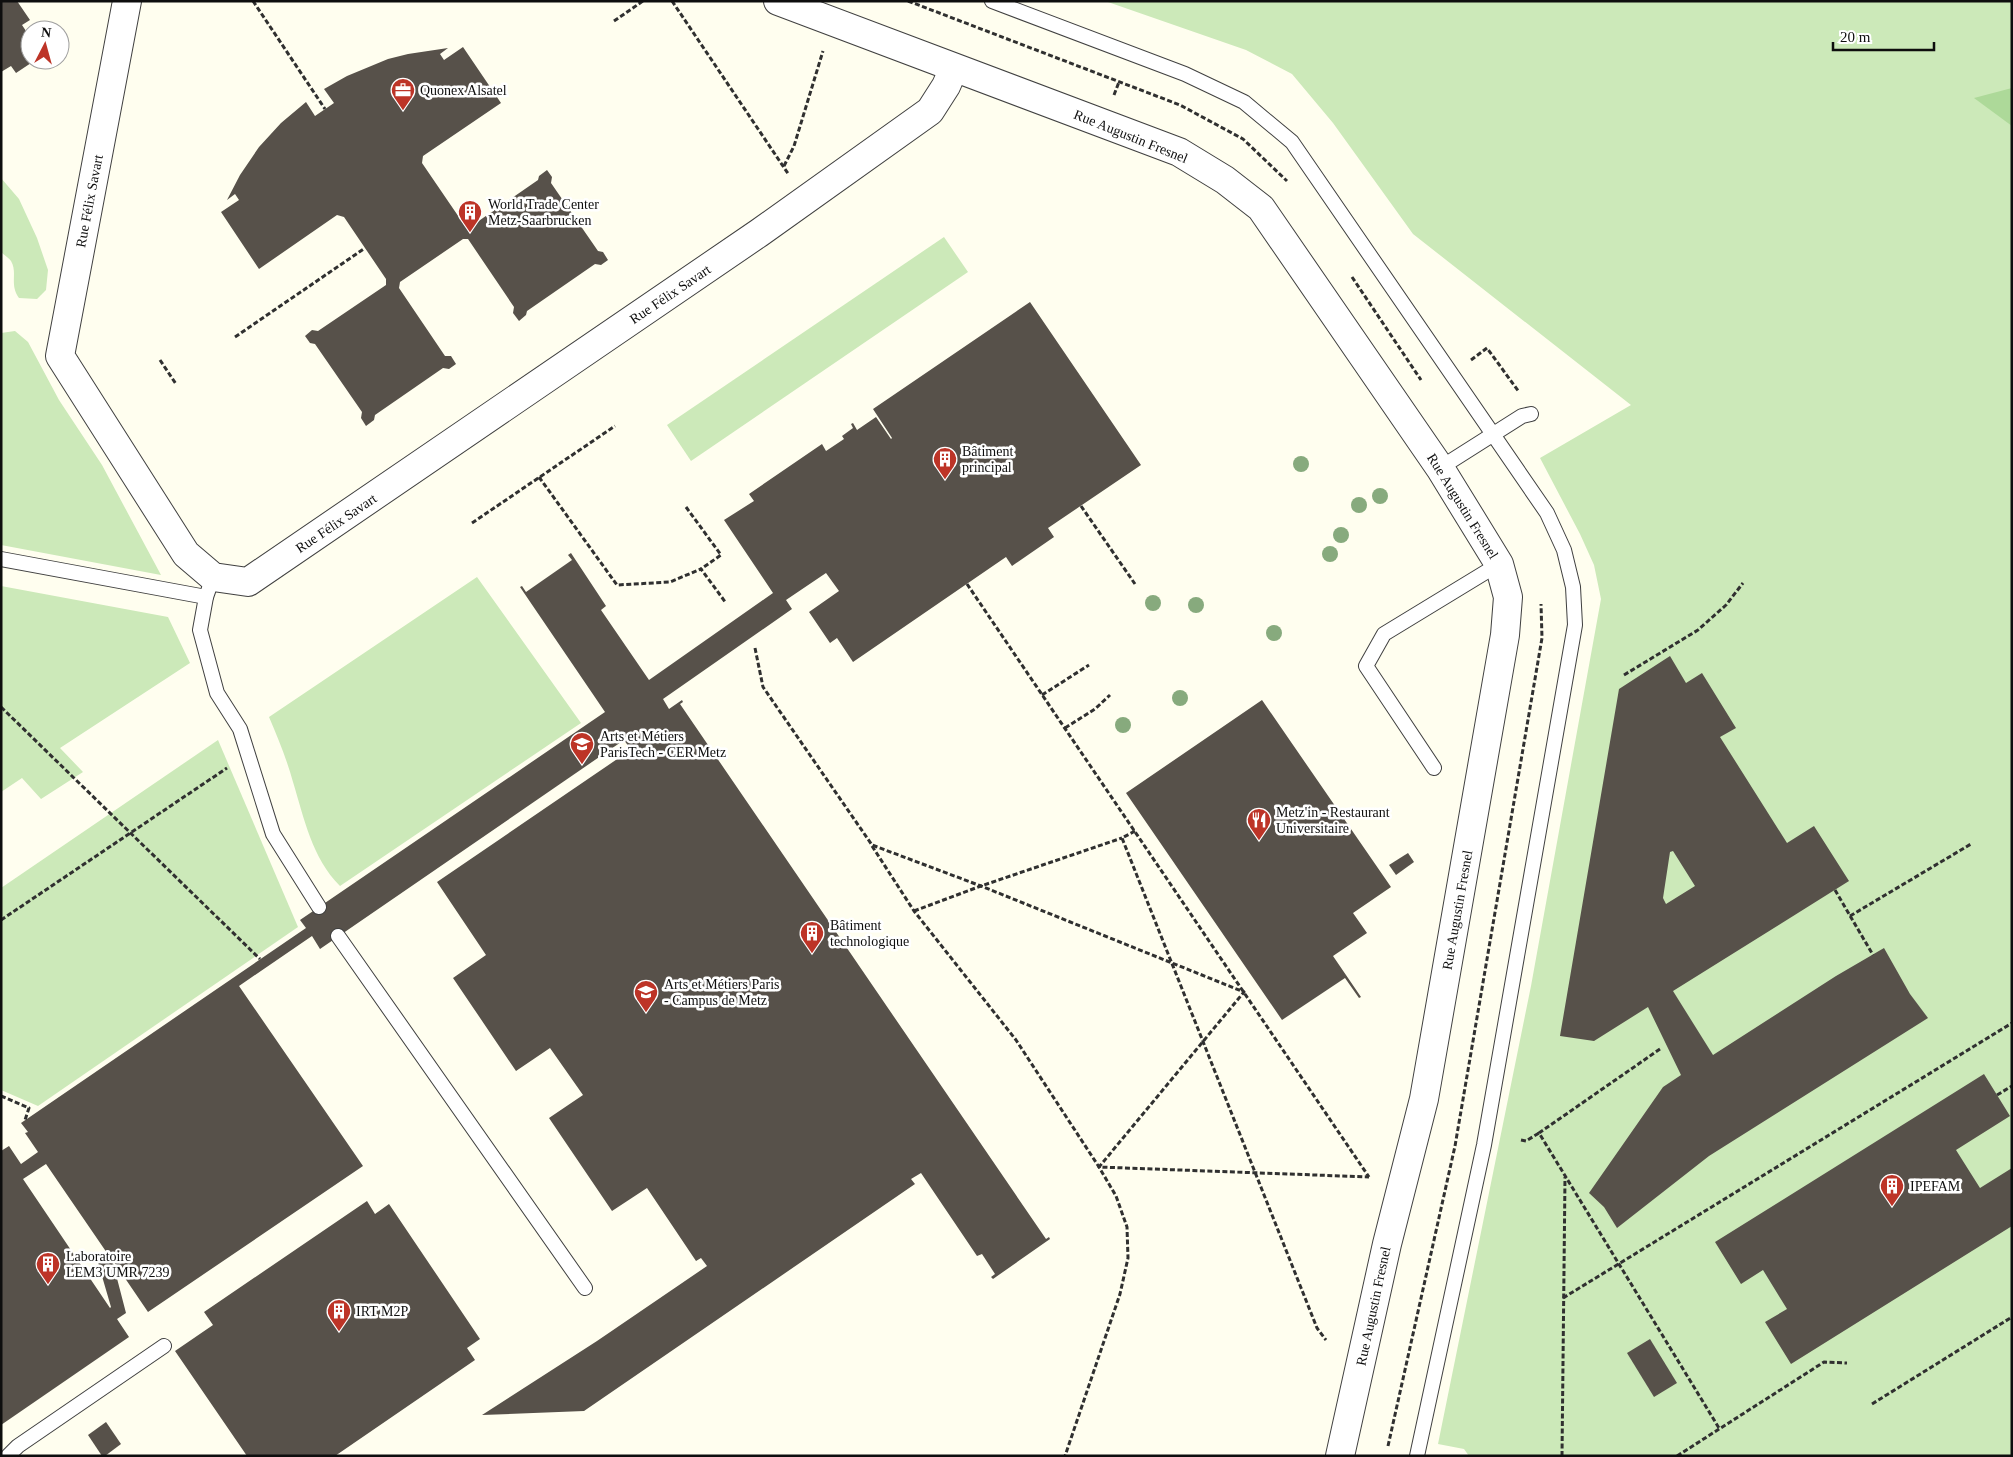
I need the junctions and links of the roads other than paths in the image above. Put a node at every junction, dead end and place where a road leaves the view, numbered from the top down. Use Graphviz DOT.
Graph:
graph roads {
  1 [pos="127,1"];
  2 [pos="778,1"];
  3 [pos="992,1"];
  4 [pos="954,68"];
  5 [pos="1531,414"];
  6 [pos="1494,434"];
  7 [pos="1440,468"];
  8 [pos="1,559"];
  9 [pos="1499,564"];
  10 [pos="210,587"];
  11 [pos="1434,768"];
  12 [pos="319,907"];
  13 [pos="338,936"];
  14 [pos="585,1288"];
  15 [pos="164,1346"];
  16 [pos="8,1456"];
  17 [pos="1340,1456"];
  18 [pos="1417,1456"];
  1 -- 10 [label="street, Rue Félix Savart"];
  2 -- 4 [label="street, Rue Augustin Fresnel"];
  3 -- 6 [label="lane"];
  4 -- 7 [label="street, Rue Augustin Fresnel"];
  4 -- 10 [label="street, Rue Félix Savart"];
  5 -- 6 [label="lane"];
  6 -- 7 [label="lane"];
  6 -- 18 [label="lane"];
  7 -- 9 [label="street, Rue Augustin Fresnel"];
  8 -- 10 [label="lane"];
  9 -- 11 [label="lane"];
  9 -- 17 [label="street, Rue Augustin Fresnel"];
  10 -- 12 [label="lane"];
  13 -- 14 [label="lane"];
  15 -- 16 [label="lane"];
}
